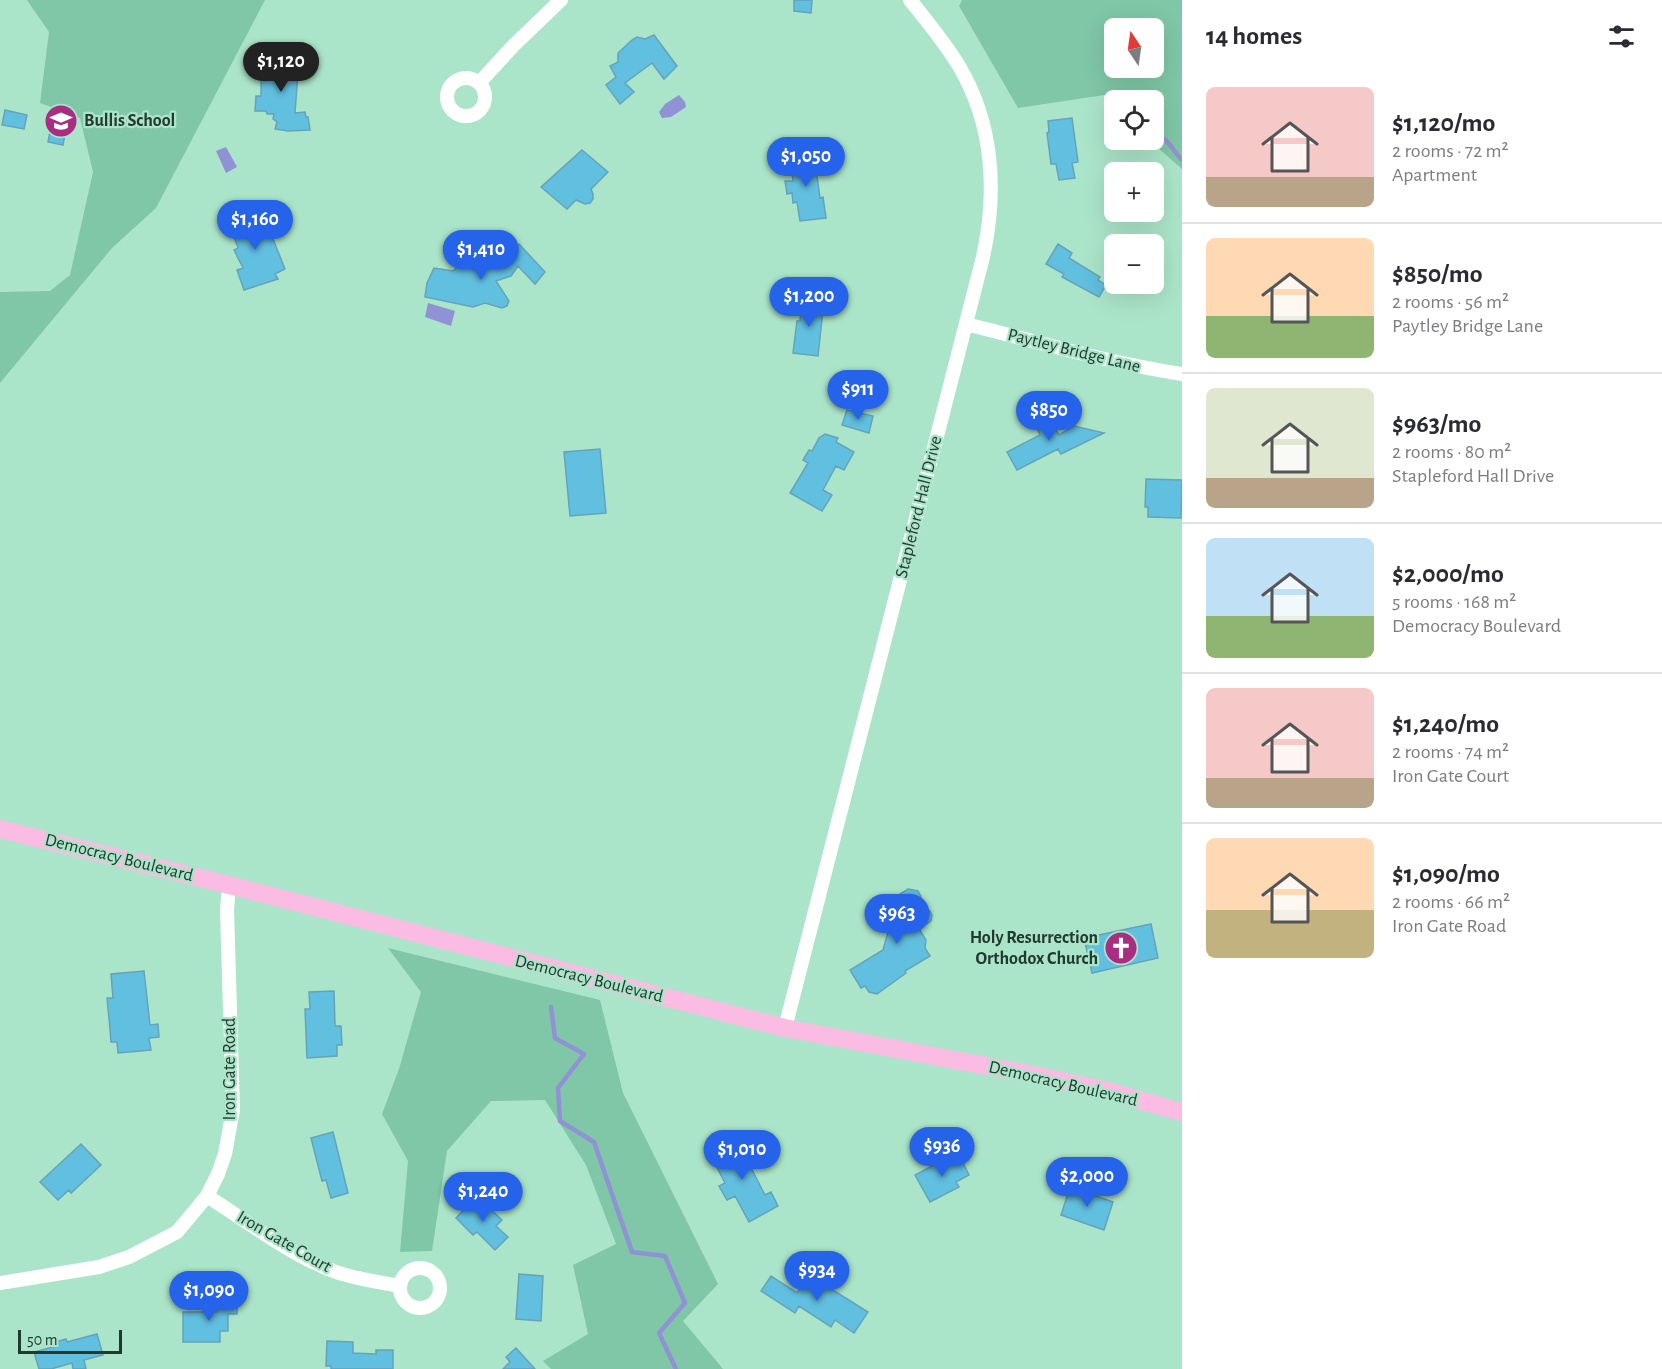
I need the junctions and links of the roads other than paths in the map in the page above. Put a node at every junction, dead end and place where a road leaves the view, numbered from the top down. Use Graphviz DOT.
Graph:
graph roads {
  1 [pos="561,0"];
  2 [pos="910,0"];
  3 [pos="479,83"];
  4 [pos="966,324"];
  5 [pos="1182,374"];
  6 [pos="0,829"];
  7 [pos="230,885"];
  8 [pos="785,1028"];
  9 [pos="1182,1112"];
  10 [pos="207,1196"];
  11 [pos="0,1283"];
  12 [pos="400,1286"];
  1 -- 3 [label="street"];
  2 -- 4 [label="street, Stapleford Hall Drive"];
  4 -- 5 [label="street, Paytley Bridge Lane"];
  4 -- 8 [label="street, Stapleford Hall Drive"];
  6 -- 7 [label="main road, Democracy Boulevard"];
  7 -- 8 [label="main road, Democracy Boulevard"];
  7 -- 10 [label="street, Iron Gate Road"];
  8 -- 9 [label="main road, Democracy Boulevard"];
  10 -- 11 [label="street, Iron Gate Road"];
  10 -- 12 [label="street, Iron Gate Court"];
}
